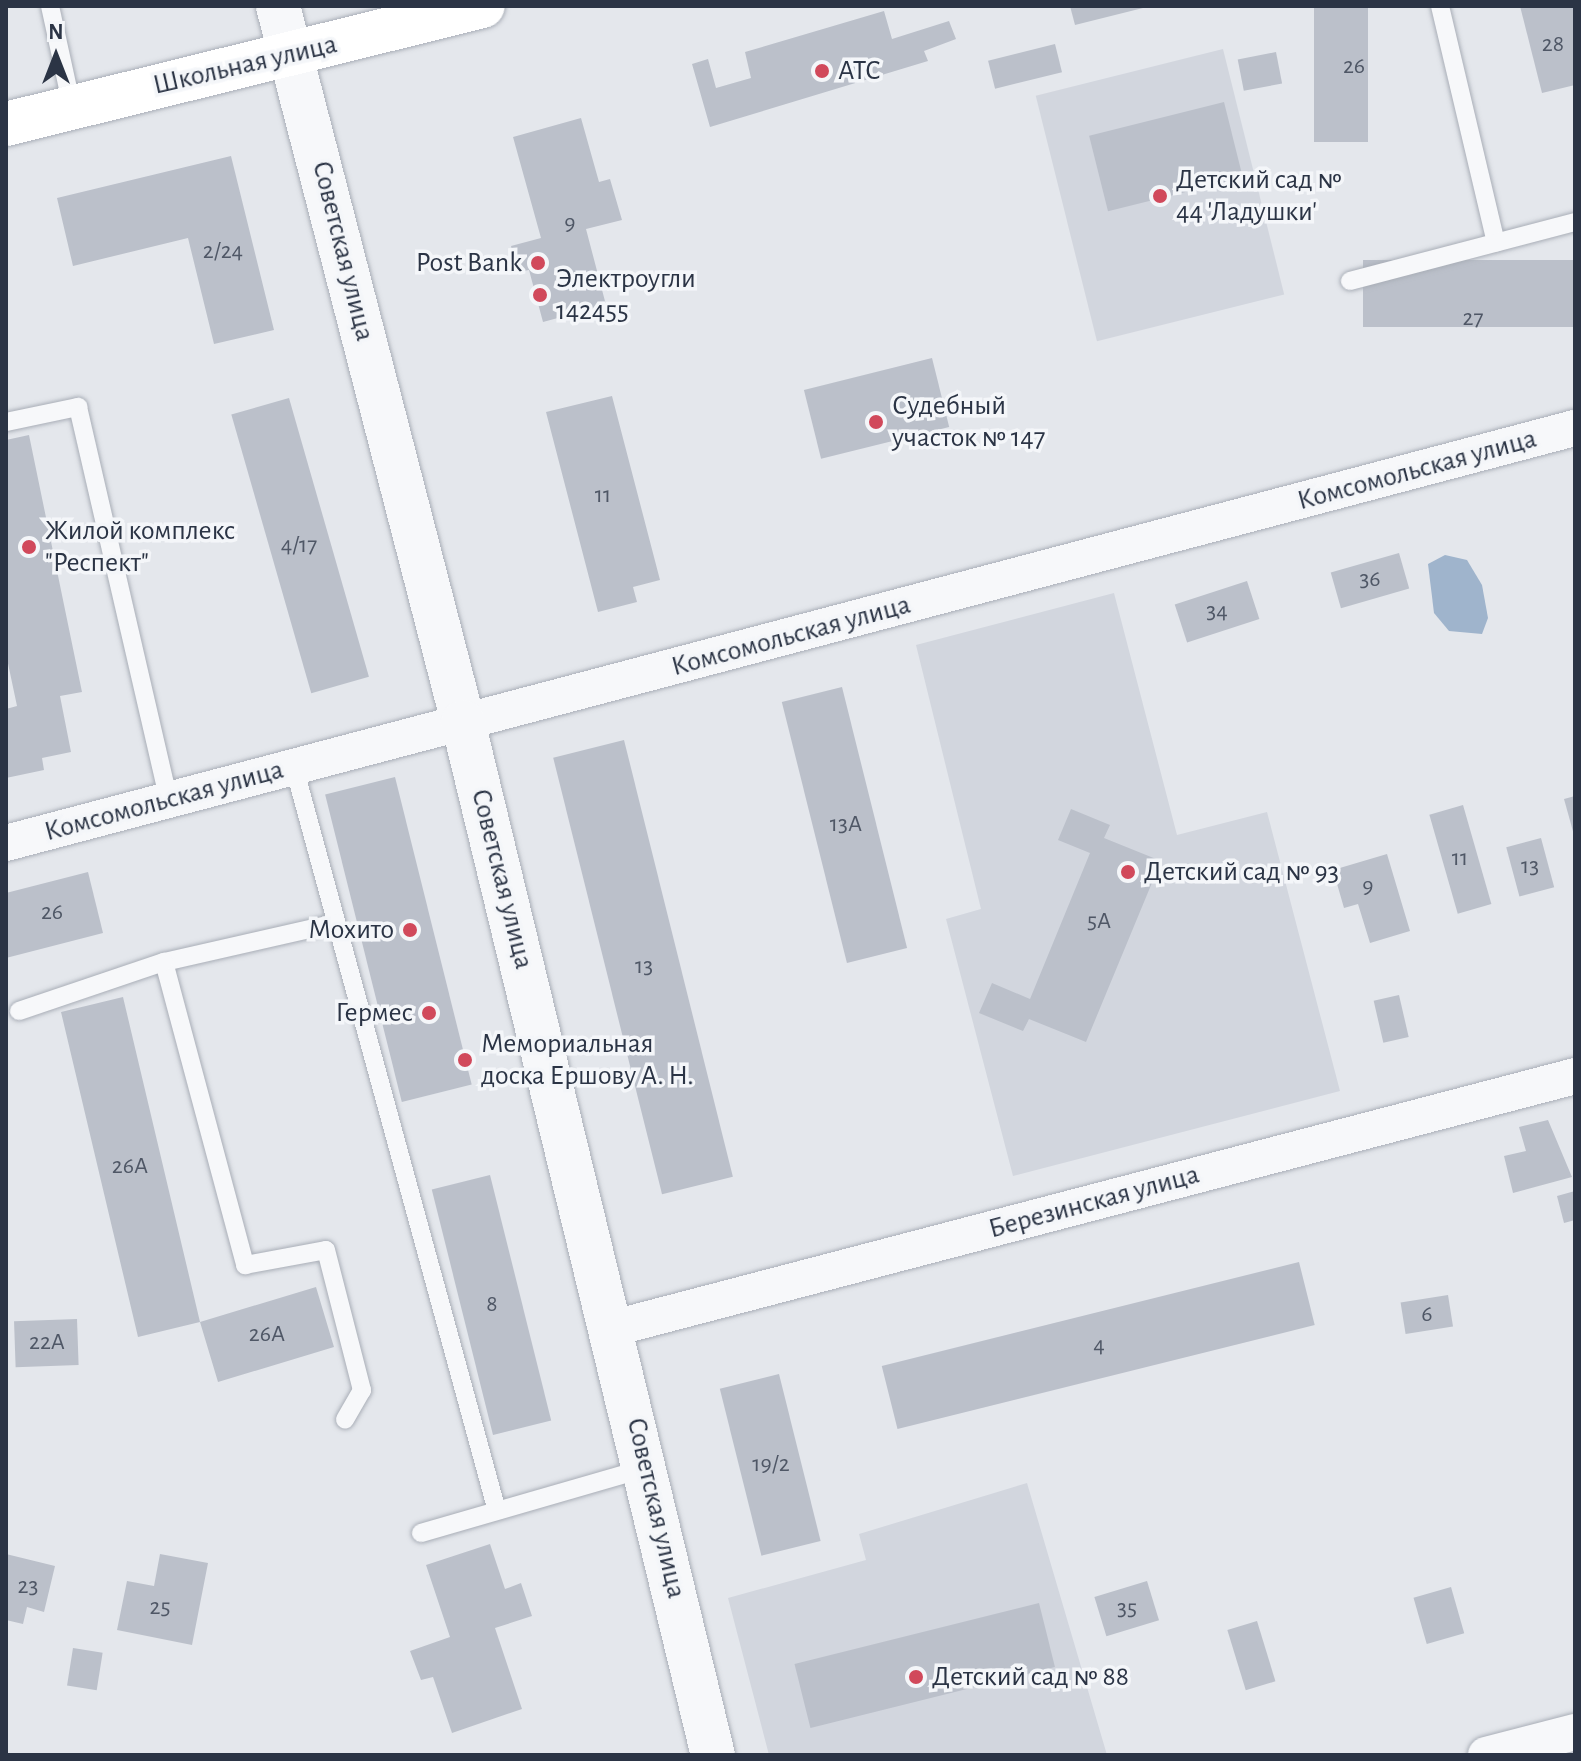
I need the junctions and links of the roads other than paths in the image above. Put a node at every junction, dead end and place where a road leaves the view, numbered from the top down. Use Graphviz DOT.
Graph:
graph roads {
  1 [pos="50,6"];
  2 [pos="278,6"];
  3 [pos="483,6"];
  4 [pos="1440,6"];
  5 [pos="291,52"];
  6 [pos="72,107"];
  7 [pos="6,124"];
  8 [pos="1575,222"];
  9 [pos="1496,242"];
  10 [pos="1350,281"];
  11 [pos="6,422"];
  12 [pos="1575,428"];
  13 [pos="463,722"];
  14 [pos="294,767"];
  15 [pos="169,800"];
  16 [pos="6,843"];
  17 [pos="336,923"];
  18 [pos="164,962"];
  19 [pos="19,1011"];
  20 [pos="1575,1076"];
  21 [pos="614,1328"];
  22 [pos="345,1420"];
  23 [pos="646,1468"];
  24 [pos="497,1511"];
  25 [pos="421,1533"];
  26 [pos="1575,1732"];
  27 [pos="713,1755"];
  28 [pos="1486,1755"];
  1 -- 6 [label="lane"];
  2 -- 5 [label="street, Советская улица"];
  3 -- 5 [label="main road, Школьная улица"];
  4 -- 9 [label="lane"];
  5 -- 6 [label="main road, Школьная улица"];
  5 -- 13 [label="street, Советская улица"];
  6 -- 7 [label="main road, Школьная улица"];
  8 -- 9 [label="lane"];
  9 -- 10 [label="lane"];
  11 -- 15 [label="lane"];
  12 -- 13 [label="street, Комсомольская улица"];
  13 -- 14 [label="street, Комсомольская улица"];
  13 -- 21 [label="street, Советская улица"];
  14 -- 15 [label="street, Комсомольская улица"];
  14 -- 17 [label="lane"];
  15 -- 16 [label="street, Комсомольская улица"];
  17 -- 18 [label="lane"];
  17 -- 24 [label="lane"];
  18 -- 19 [label="lane"];
  18 -- 22 [label="lane"];
  20 -- 21 [label="street, Березинская улица"];
  21 -- 23 [label="street, Советская улица"];
  23 -- 24 [label="lane"];
  23 -- 27 [label="street, Советская улица"];
  24 -- 25 [label="lane"];
  26 -- 28 [label="street"];
}
